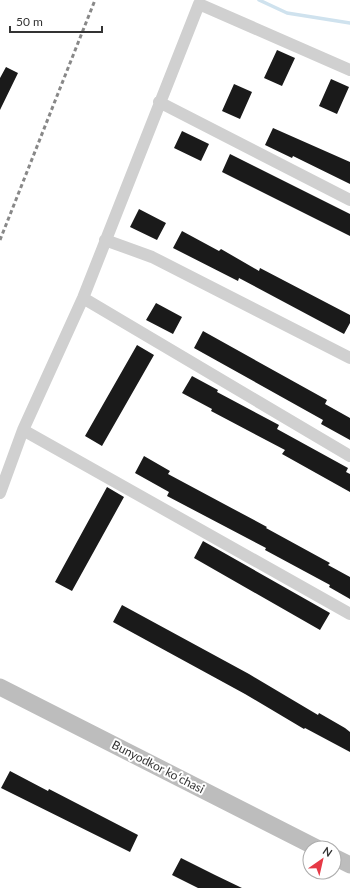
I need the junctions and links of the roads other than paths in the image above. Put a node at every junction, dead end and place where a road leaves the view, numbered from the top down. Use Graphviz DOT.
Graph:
graph roads {
  1 [pos="350,70"];
  2 [pos="159,102"];
  3 [pos="350,200"];
  4 [pos="105,240"];
  5 [pos="83,298"];
  6 [pos="350,358"];
  7 [pos="23,430"];
  8 [pos="350,456"];
  9 [pos="0,493"];
  10 [pos="350,614"];
  11 [pos="0,687"];
  12 [pos="302,840"];
  1 -- 2 [label="street"];
  2 -- 3 [label="street"];
  2 -- 4 [label="street"];
  4 -- 5 [label="street"];
  4 -- 6 [label="street"];
  5 -- 7 [label="street"];
  5 -- 8 [label="street"];
  7 -- 9 [label="street"];
  7 -- 10 [label="street"];
  11 -- 12 [label="main road, Bunyodkor koʻchasi"];
}
